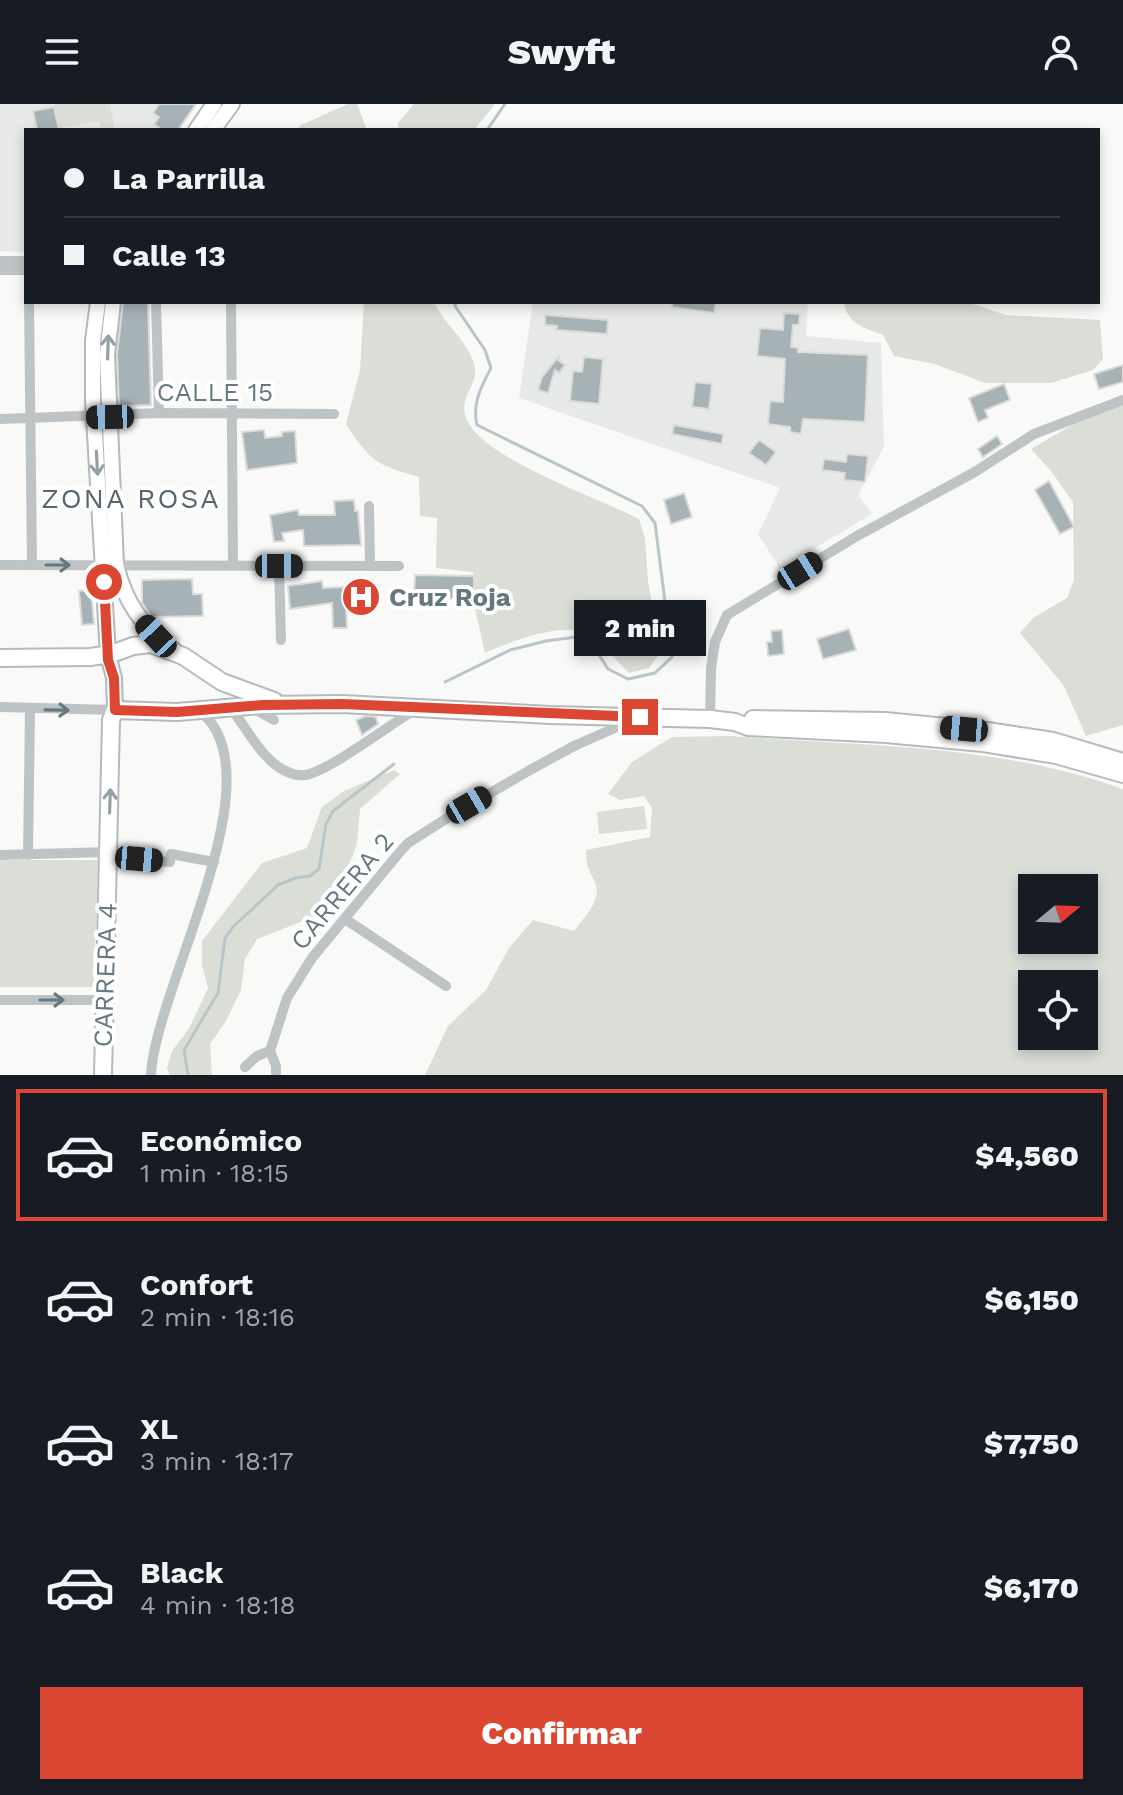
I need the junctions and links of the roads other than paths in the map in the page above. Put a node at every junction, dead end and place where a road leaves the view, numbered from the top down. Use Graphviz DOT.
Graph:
graph roads {
  1 [pos="214,104"];
  2 [pos="232,104"];
  3 [pos="197,128"];
  4 [pos="214,128"];
  5 [pos="0,261"];
  6 [pos="24,261"];
  7 [pos="0,270"];
  8 [pos="24,270"];
  9 [pos="29,304"];
  10 [pos="98,304"];
  11 [pos="113,304"];
  12 [pos="156,304"];
  13 [pos="231,304"];
  14 [pos="1123,400"];
  15 [pos="159,413"];
  16 [pos="231,413"];
  17 [pos="334,414"];
  18 [pos="94,417"];
  19 [pos="110,417"];
  20 [pos="0,419"];
  21 [pos="29,419"];
  22 [pos="369,506"];
  23 [pos="0,565"];
  24 [pos="32,565"];
  25 [pos="109,565"];
  26 [pos="233,565"];
  27 [pos="279,566"];
  28 [pos="370,566"];
  29 [pos="399,566"];
  30 [pos="281,640"];
  31 [pos="99,656"];
  32 [pos="183,656"];
  33 [pos="0,658"];
  34 [pos="206,673"];
  35 [pos="283,704"];
  36 [pos="249,706"];
  37 [pos="0,707"];
  38 [pos="230,707"];
  39 [pos="418,708"];
  40 [pos="30,710"];
  41 [pos="115,710"];
  42 [pos="199,710"];
  43 [pos="640,717"];
  44 [pos="710,719"];
  45 [pos="274,720"];
  46 [pos="735,722"];
  47 [pos="1123,762"];
  48 [pos="1123,774"];
  49 [pos="109,854"];
  50 [pos="0,855"];
  51 [pos="28,855"];
  52 [pos="214,862"];
  53 [pos="345,919"];
  54 [pos="446,986"];
  55 [pos="0,1000"];
  56 [pos="104,1000"];
  57 [pos="270,1051"];
  58 [pos="245,1067"];
  59 [pos="103,1075"];
  60 [pos="151,1075"];
  61 [pos="276,1075"];
  1 -- 3 [label="main road"];
  2 -- 4 [label="main road"];
  5 -- 6 [label="street"];
  7 -- 8 [label="street"];
  9 -- 21 [label="street"];
  10 -- 18 [label="main road, CARRERA 4"];
  19 -- 11 [label="main road, CARRERA 4, one-way"];
  12 -- 15 [label="street"];
  13 -- 16 [label="street"];
  14 -- 44 [label="street"];
  15 -- 16 [label="street, CALLE 15"];
  15 -- 19 [label="street, CALLE 15"];
  16 -- 17 [label="street, CALLE 15"];
  16 -- 26 [label="street"];
  18 -- 19 [label="street, CALLE 15"];
  18 -- 21 [label="street, CALLE 15"];
  18 -- 25 [label="main road, CARRERA 4, one-way"];
  19 -- 25 [label="main road, CARRERA 4"];
  20 -- 21 [label="street, CALLE 15"];
  21 -- 24 [label="street"];
  22 -- 28 [label="street"];
  23 -- 24 [label="street"];
  24 -- 25 [label="street, one-way"];
  25 -- 26 [label="street"];
  25 -- 31 [label="main road, CARRERA 4"];
  25 -- 32 [label="main road, CARRERA 4"];
  26 -- 27 [label="street"];
  27 -- 28 [label="street"];
  27 -- 30 [label="street"];
  28 -- 29 [label="street"];
  31 -- 32 [label="main road"];
  31 -- 33 [label="main road"];
  31 -- 41 [label="main road, CARRERA 4"];
  32 -- 34 [label="main road"];
  34 -- 35 [label="main road"];
  34 -- 42 [label="main road"];
  35 -- 36 [label="main road"];
  35 -- 39 [label="main road"];
  36 -- 38 [label="main road"];
  36 -- 45 [label="street"];
  37 -- 40 [label="street"];
  38 -- 39 [label="street"];
  38 -- 42 [label="main road"];
  39 -- 43 [label="main road"];
  40 -- 41 [label="street, one-way"];
  40 -- 51 [label="street"];
  41 -- 42 [label="main road"];
  49 -- 41 [label="main road, CARRERA 4, one-way"];
  42 -- 52 [label="street"];
  43 -- 44 [label="main road"];
  43 -- 53 [label="street, CARRERA 2"];
  44 -- 46 [label="main road"];
  46 -- 47 [label="main road"];
  46 -- 48 [label="main road"];
  49 -- 51 [label="street"];
  49 -- 52 [label="street"];
  49 -- 56 [label="main road, CARRERA 4"];
  50 -- 51 [label="street"];
  52 -- 60 [label="street"];
  53 -- 54 [label="street"];
  53 -- 57 [label="street, CARRERA 2"];
  55 -- 56 [label="street, one-way"];
  56 -- 59 [label="main road, CARRERA 4"];
  57 -- 58 [label="street"];
  57 -- 61 [label="street"];
}
